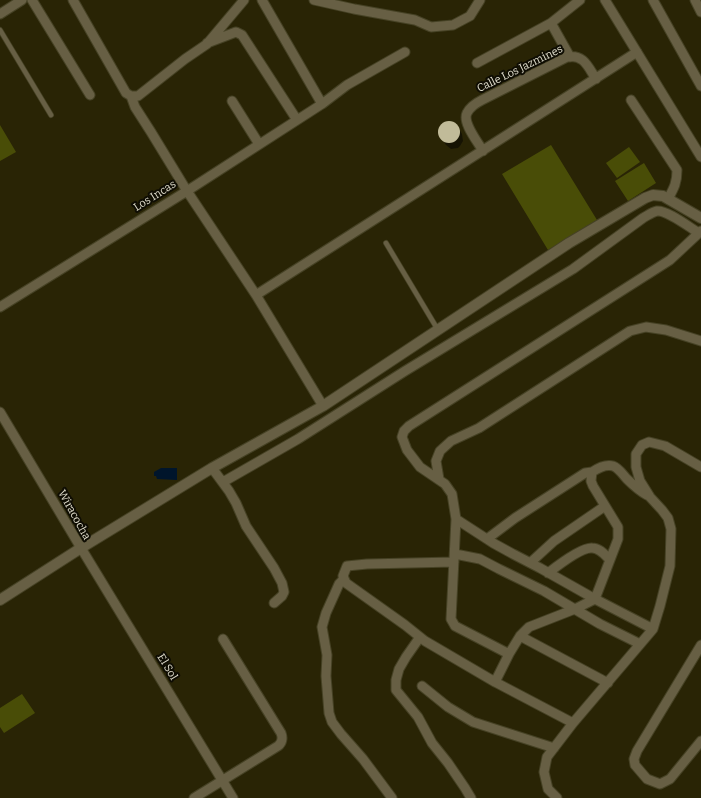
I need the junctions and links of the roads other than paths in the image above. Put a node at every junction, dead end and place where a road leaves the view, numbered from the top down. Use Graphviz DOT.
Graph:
graph roads {
  1 [pos="22,0"];
  2 [pos="32,0"];
  3 [pos="73,0"];
  4 [pos="244,0"];
  5 [pos="262,0"];
  6 [pos="314,0"];
  7 [pos="480,0"];
  8 [pos="580,0"];
  9 [pos="605,0"];
  10 [pos="653,0"];
  11 [pos="695,0"];
  12 [pos="701,12"];
  13 [pos="0,14"];
  14 [pos="551,22"];
  15 [pos="0,30"];
  16 [pos="207,44"];
  17 [pos="405,52"];
  18 [pos="637,52"];
  19 [pos="570,57"];
  20 [pos="477,63"];
  21 [pos="596,79"];
  22 [pos="701,86"];
  23 [pos="90,95"];
  24 [pos="131,96"];
  25 [pos="631,100"];
  26 [pos="232,101"];
  27 [pos="322,104"];
  28 [pos="51,115"];
  29 [pos="297,120"];
  30 [pos="259,144"];
  31 [pos="483,151"];
  32 [pos="701,157"];
  33 [pos="187,190"];
  34 [pos="668,199"];
  35 [pos="701,218"];
  36 [pos="700,232"];
  37 [pos="386,242"];
  38 [pos="256,295"];
  39 [pos="0,307"];
  40 [pos="438,330"];
  41 [pos="701,341"];
  42 [pos="323,406"];
  43 [pos="0,412"];
  44 [pos="701,467"];
  45 [pos="212,468"];
  46 [pos="592,472"];
  47 [pos="439,479"];
  48 [pos="223,482"];
  49 [pos="650,497"];
  50 [pos="605,506"];
  51 [pos="456,519"];
  52 [pos="487,539"];
  53 [pos="81,548"];
  54 [pos="455,558"];
  55 [pos="610,560"];
  56 [pos="530,563"];
  57 [pos="548,572"];
  58 [pos="344,579"];
  59 [pos="595,599"];
  60 [pos="0,600"];
  61 [pos="274,602"];
  62 [pos="575,609"];
  63 [pos="653,629"];
  64 [pos="520,636"];
  65 [pos="420,637"];
  66 [pos="223,639"];
  67 [pos="640,644"];
  68 [pos="701,644"];
  69 [pos="509,654"];
  70 [pos="495,682"];
  71 [pos="608,683"];
  72 [pos="422,686"];
  73 [pos="573,723"];
  74 [pos="701,741"];
  75 [pos="554,748"];
  76 [pos="222,780"];
  77 [pos="194,798"];
  78 [pos="233,798"];
  79 [pos="392,798"];
  80 [pos="471,798"];
  81 [pos="557,798"];
  1 -- 13 [label="street"];
  2 -- 23 [label="street"];
  3 -- 24 [label="street"];
  4 -- 16 [label="street"];
  5 -- 27 [label="street"];
  6 -- 7 [label="street"];
  8 -- 14 [label="street"];
  9 -- 18 [label="street"];
  10 -- 22 [label="street"];
  11 -- 12 [label="street"];
  14 -- 19 [label="street"];
  14 -- 20 [label="street"];
  15 -- 28 [label="lane"];
  16 -- 24 [label="street"];
  16 -- 29 [label="street"];
  17 -- 27 [label="street, Los Incas"];
  18 -- 21 [label="street"];
  18 -- 32 [label="street"];
  19 -- 21 [label="street, Calle Los Jazmines"];
  19 -- 31 [label="street, Calle Los Jazmines"];
  21 -- 31 [label="street"];
  24 -- 33 [label="street"];
  25 -- 34 [label="street"];
  26 -- 30 [label="street"];
  27 -- 29 [label="street, Los Incas"];
  29 -- 30 [label="street, Los Incas"];
  30 -- 33 [label="street, Los Incas"];
  31 -- 38 [label="street"];
  33 -- 38 [label="street"];
  33 -- 39 [label="street, Los Incas"];
  34 -- 35 [label="street"];
  34 -- 40 [label="street"];
  36 -- 47 [label="street"];
  36 -- 48 [label="street"];
  37 -- 40 [label="lane"];
  38 -- 42 [label="street"];
  40 -- 42 [label="street"];
  41 -- 47 [label="street"];
  42 -- 45 [label="street"];
  43 -- 53 [label="street, Wiracocha"];
  44 -- 49 [label="street"];
  45 -- 48 [label="street"];
  45 -- 53 [label="street"];
  46 -- 49 [label="street"];
  46 -- 50 [label="street"];
  46 -- 52 [label="street"];
  47 -- 51 [label="street"];
  48 -- 61 [label="street"];
  49 -- 63 [label="street"];
  50 -- 55 [label="street"];
  50 -- 56 [label="street"];
  51 -- 52 [label="street"];
  51 -- 54 [label="street"];
  52 -- 56 [label="street"];
  53 -- 60 [label="street, Wiracocha"];
  53 -- 76 [label="street, El Sol"];
  54 -- 58 [label="street"];
  54 -- 62 [label="street"];
  54 -- 69 [label="street"];
  55 -- 57 [label="street"];
  55 -- 59 [label="street"];
  56 -- 57 [label="street"];
  57 -- 59 [label="street"];
  58 -- 65 [label="street"];
  58 -- 79 [label="street"];
  59 -- 62 [label="street"];
  59 -- 63 [label="street"];
  62 -- 64 [label="street"];
  62 -- 67 [label="street"];
  63 -- 67 [label="street"];
  64 -- 69 [label="street"];
  64 -- 71 [label="street"];
  65 -- 70 [label="street"];
  65 -- 80 [label="street"];
  66 -- 76 [label="street"];
  67 -- 71 [label="street"];
  68 -- 74 [label="street"];
  69 -- 70 [label="street"];
  70 -- 73 [label="street"];
  71 -- 73 [label="street"];
  72 -- 75 [label="street"];
  73 -- 75 [label="street"];
  75 -- 81 [label="street"];
  76 -- 77 [label="street"];
  76 -- 78 [label="street, El Sol"];
}
